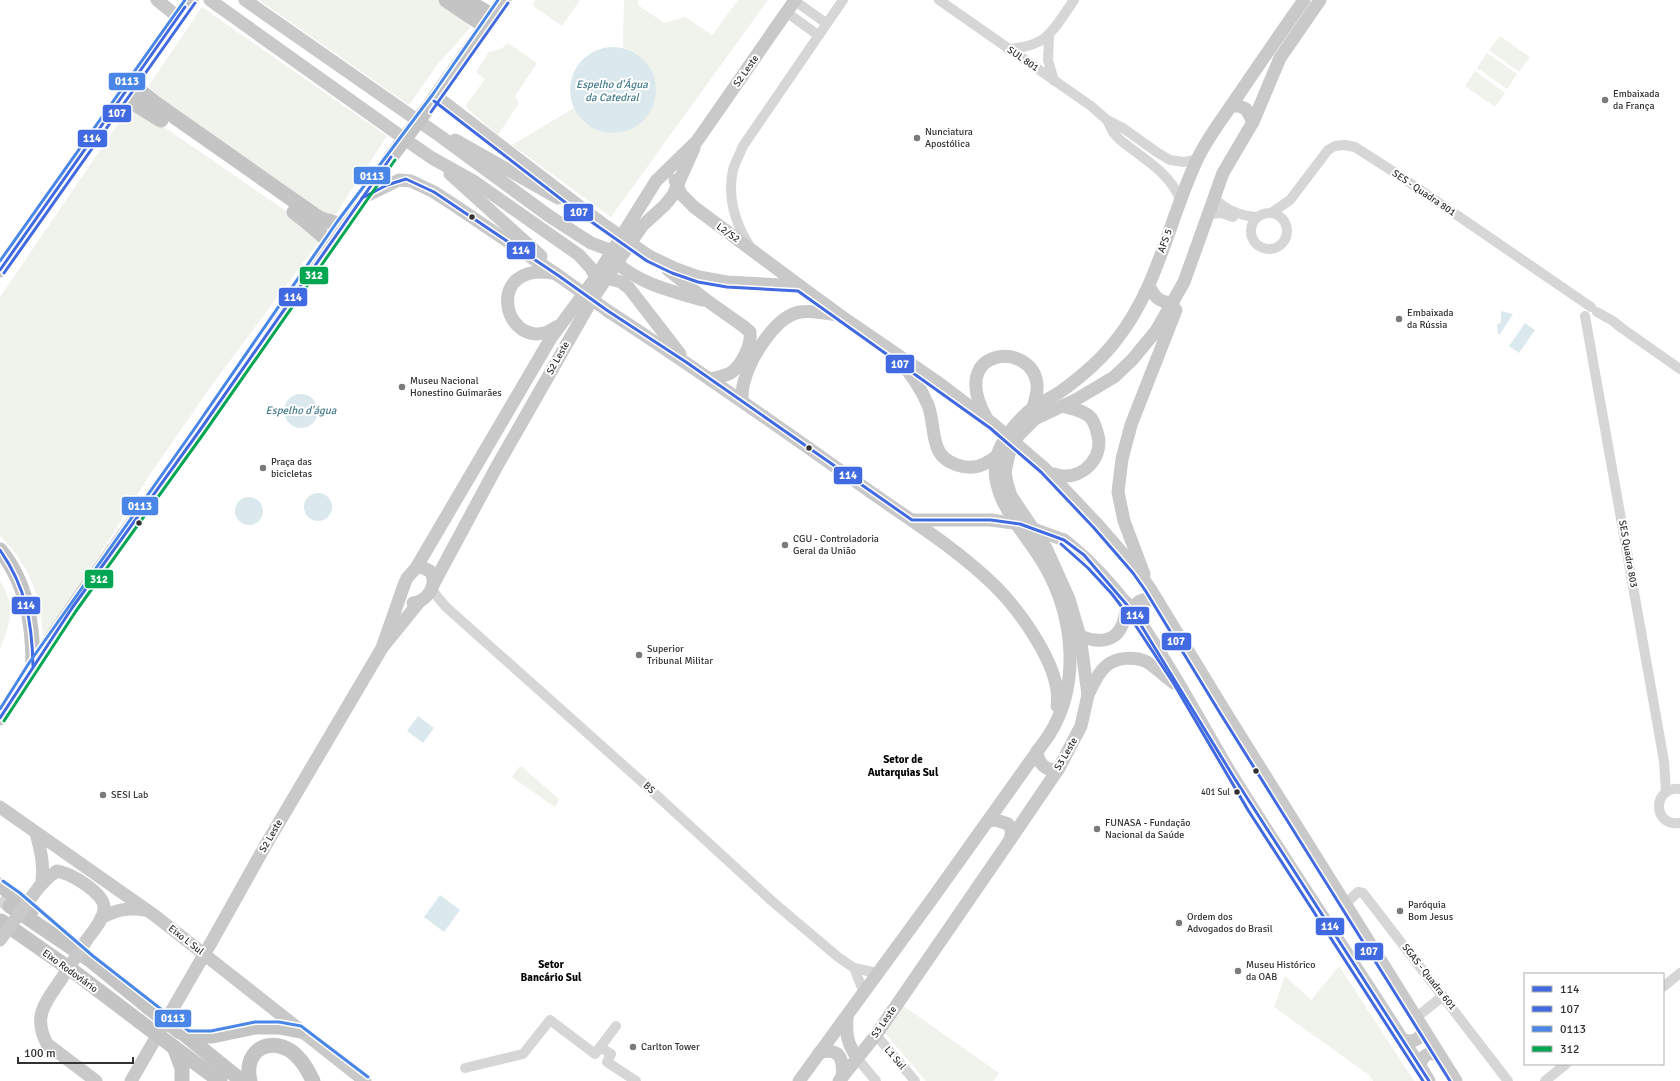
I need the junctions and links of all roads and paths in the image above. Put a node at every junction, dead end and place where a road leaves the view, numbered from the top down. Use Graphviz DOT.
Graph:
graph roads {
  1 [pos="156,0"];
  2 [pos="210,0"];
  3 [pos="245,0"];
  4 [pos="446,0"];
  5 [pos="466,0"];
  6 [pos="504,0"];
  7 [pos="795,0"];
  8 [pos="843,0"];
  9 [pos="940,0"];
  10 [pos="1074,0"];
  11 [pos="1304,0"];
  12 [pos="1320,0"];
  13 [pos="185,8"];
  14 [pos="786,12"];
  15 [pos="490,21"];
  16 [pos="826,23"];
  17 [pos="818,35"];
  18 [pos="1049,36"];
  19 [pos="1008,49"];
  20 [pos="1054,81"];
  21 [pos="131,84"];
  22 [pos="122,96"];
  23 [pos="437,97"];
  24 [pos="1231,106"];
  25 [pos="1107,120"];
  26 [pos="1253,122"];
  27 [pos="440,136"];
  28 [pos="697,141"];
  29 [pos="1143,143"];
  30 [pos="1136,152"];
  31 [pos="432,158"];
  32 [pos="1197,159"];
  33 [pos="665,172"];
  34 [pos="677,186"];
  35 [pos="362,198"];
  36 [pos="1214,198"];
  37 [pos="1180,199"];
  38 [pos="645,200"];
  39 [pos="1290,200"];
  40 [pos="582,209"];
  41 [pos="659,210"];
  42 [pos="1271,213"];
  43 [pos="1208,214"];
  44 [pos="1256,217"];
  45 [pos="341,225"];
  46 [pos="1286,225"];
  47 [pos="1251,228"];
  48 [pos="330,242"];
  49 [pos="750,249"];
  50 [pos="615,257"];
  51 [pos="651,258"];
  52 [pos="0,270"];
  53 [pos="558,275"];
  54 [pos="601,278"];
  55 [pos="1184,282"];
  56 [pos="800,286"];
  57 [pos="1149,286"];
  58 [pos="709,302"];
  59 [pos="1173,303"];
  60 [pos="1591,314"];
  61 [pos="841,316"];
  62 [pos="560,326"];
  63 [pos="890,349"];
  64 [pos="686,362"];
  65 [pos="1680,369"];
  66 [pos="711,379"];
  67 [pos="742,401"];
  68 [pos="512,406"];
  69 [pos="1062,406"];
  70 [pos="1033,408"];
  71 [pos="524,418"];
  72 [pos="990,422"];
  73 [pos="997,456"];
  74 [pos="1047,471"];
  75 [pos="912,520"];
  76 [pos="0,550"];
  77 [pos="416,568"];
  78 [pos="1149,587"];
  79 [pos="402,592"];
  80 [pos="428,593"];
  81 [pos="1158,601"];
  82 [pos="1130,607"];
  83 [pos="1080,636"];
  84 [pos="382,648"];
  85 [pos="33,666"];
  86 [pos="1181,690"];
  87 [pos="1088,695"];
  88 [pos="0,718"];
  89 [pos="1049,735"];
  90 [pos="1037,751"];
  91 [pos="1059,768"];
  92 [pos="1674,790"];
  93 [pos="0,807"];
  94 [pos="988,821"];
  95 [pos="1680,823"];
  96 [pos="36,833"];
  97 [pos="1010,840"];
  98 [pos="0,885"];
  99 [pos="40,885"];
  100 [pos="1345,904"];
  101 [pos="10,906"];
  102 [pos="147,910"];
  103 [pos="101,918"];
  104 [pos="1,928"];
  105 [pos="0,940"];
  106 [pos="90,960"];
  107 [pos="854,968"];
  108 [pos="877,973"];
  109 [pos="1680,973"];
  110 [pos="1664,986"];
  111 [pos="864,992"];
  112 [pos="1444,996"];
  113 [pos="847,1017"];
  114 [pos="1417,1017"];
  115 [pos="616,1026"];
  116 [pos="1424,1030"];
  117 [pos="300,1031"];
  118 [pos="183,1034"];
  119 [pos="876,1035"];
  120 [pos="1401,1039"];
  121 [pos="172,1046"];
  122 [pos="600,1047"];
  123 [pos="819,1053"];
  124 [pos="1439,1055"];
  125 [pos="857,1058"];
  126 [pos="1565,1065"];
  127 [pos="1420,1066"];
  128 [pos="465,1068"];
  129 [pos="841,1079"];
  130 [pos="96,1081"];
  131 [pos="131,1081"];
  132 [pos="182,1081"];
  133 [pos="220,1081"];
  134 [pos="242,1081"];
  135 [pos="250,1081"];
  136 [pos="313,1081"];
  137 [pos="365,1081"];
  138 [pos="636,1081"];
  139 [pos="799,1081"];
  140 [pos="876,1081"];
  141 [pos="915,1081"];
  142 [pos="1429,1081"];
  143 [pos="1456,1081"];
  144 [pos="1508,1081"];
  145 [pos="1545,1081"];
  1 -- 13 [label="main road"];
  2 -- 31 [label="main road"];
  3 -- 27 [label="main road"];
  4 -- 15 [label="highway"];
  5 -- 15 [label="highway"];
  6 -- 15 [label="highway"];
  7 -- 14 [label="main road, S2 Leste"];
  7 -- 16 [label="street"];
  8 -- 16 [label="street"];
  9 -- 19 [label="street, SUL 801"];
  10 -- 18 [label="street"];
  11 -- 24 [label="main road, AFS 5"];
  12 -- 26 [label="main road"];
  13 -- 21 [label="highway"];
  14 -- 17 [label="street"];
  14 -- 28 [label="main road, S2 Leste"];
  15 -- 23 [label="highway"];
  16 -- 17 [label="street"];
  17 -- 49 [label="street"];
  18 -- 19 [label="street"];
  18 -- 20 [label="street"];
  19 -- 20 [label="street, SUL 801"];
  20 -- 25 [label="street, SUL 801"];
  21 -- 22 [label="highway"];
  21 -- 45 [label="highway"];
  22 -- 48 [label="highway"];
  22 -- 52 [label="highway"];
  23 -- 35 [label="highway, bridge"];
  23 -- 40 [label="main road"];
  24 -- 26 [label="main road"];
  24 -- 32 [label="main road, AFS 5"];
  25 -- 29 [label="street, SUL 801"];
  25 -- 30 [label="street, SUL 801"];
  26 -- 36 [label="main road"];
  27 -- 40 [label="main road"];
  27 -- 50 [label="main road"];
  28 -- 33 [label="main road, S2 Leste"];
  28 -- 34 [label="main road, S2 Leste"];
  29 -- 30 [label="street"];
  29 -- 32 [label="street, SUL 801"];
  30 -- 37 [label="street, SUL 801"];
  31 -- 53 [label="main road"];
  31 -- 54 [label="main road"];
  32 -- 37 [label="main road, AFS 5"];
  33 -- 34 [label="main road, L2/S2"];
  33 -- 38 [label="main road, S2 Leste"];
  34 -- 41 [label="main road, S2 Leste"];
  34 -- 49 [label="main road, L2/S2"];
  35 -- 45 [label="highway"];
  35 -- 53 [label="main road"];
  36 -- 43 [label="main road"];
  36 -- 44 [label="street"];
  37 -- 57 [label="main road, AFS 5"];
  38 -- 41 [label="main road"];
  38 -- 50 [label="main road, S2 Leste"];
  39 -- 42 [label="street, SES - Quadra 801"];
  39 -- 46 [label="street, SES - Quadra 801"];
  39 -- 60 [label="street, SES - Quadra 801"];
  40 -- 51 [label="main road, bridge"];
  41 -- 50 [label="main road, S2 Leste"];
  42 -- 44 [label="street"];
  42 -- 46 [label="street"];
  43 -- 47 [label="street"];
  43 -- 55 [label="main road"];
  44 -- 47 [label="street"];
  45 -- 48 [label="highway"];
  46 -- 47 [label="street"];
  48 -- 85 [label="highway"];
  49 -- 56 [label="main road, L2/S2"];
  50 -- 54 [label="main road, S2 Leste"];
  50 -- 58 [label="main road"];
  51 -- 56 [label="main road"];
  51 -- 58 [label="main road"];
  53 -- 62 [label="main road"];
  53 -- 64 [label="main road, bridge"];
  54 -- 62 [label="main road, S2 Leste"];
  54 -- 64 [label="main road"];
  54 -- 71 [label="main road, S2 Leste"];
  55 -- 59 [label="main road"];
  55 -- 78 [label="main road"];
  56 -- 61 [label="main road, L2/S2"];
  57 -- 59 [label="main road"];
  57 -- 70 [label="main road, AFS 5"];
  58 -- 66 [label="main road"];
  59 -- 69 [label="main road"];
  60 -- 65 [label="street, SES - Quadra 801"];
  60 -- 92 [label="street, SES Quadra 803"];
  61 -- 63 [label="main road, L2/S2"];
  61 -- 67 [label="main road"];
  62 -- 68 [label="main road, S2 Leste"];
  63 -- 72 [label="main road"];
  63 -- 73 [label="main road"];
  64 -- 66 [label="main road"];
  66 -- 67 [label="main road"];
  67 -- 75 [label="main road"];
  68 -- 71 [label="main road"];
  68 -- 77 [label="main road, S2 Leste"];
  69 -- 74 [label="main road"];
  69 -- 83 [label="main road, S3 Leste"];
  70 -- 72 [label="main road"];
  70 -- 73 [label="main road, AFS 5"];
  71 -- 80 [label="main road, S2 Leste"];
  72 -- 74 [label="main road, bridge"];
  73 -- 89 [label="main road"];
  74 -- 78 [label="main road"];
  75 -- 82 [label="main road, bridge"];
  75 -- 89 [label="main road"];
  76 -- 85 [label="highway"];
  77 -- 79 [label="main road"];
  77 -- 80 [label="main road"];
  78 -- 81 [label="main road"];
  79 -- 80 [label="main road"];
  79 -- 84 [label="main road, S2 Leste"];
  80 -- 84 [label="main road, S2 Leste"];
  80 -- 107 [label="street, BS"];
  81 -- 82 [label="main road"];
  81 -- 100 [label="main road"];
  82 -- 83 [label="main road"];
  82 -- 86 [label="main road"];
  83 -- 87 [label="main road, S3 Leste"];
  84 -- 131 [label="main road, S2 Leste"];
  85 -- 88 [label="highway"];
  86 -- 87 [label="main road"];
  86 -- 120 [label="main road"];
  87 -- 91 [label="main road, S3 Leste"];
  89 -- 90 [label="main road"];
  90 -- 91 [label="main road"];
  90 -- 94 [label="main road"];
  91 -- 97 [label="main road, S3 Leste"];
  92 -- 95 [label="street"];
  93 -- 96 [label="main road, Eixo L Sul"];
  94 -- 97 [label="main road"];
  94 -- 108 [label="main road"];
  96 -- 99 [label="main road"];
  96 -- 102 [label="main road, Eixo L Sul"];
  97 -- 119 [label="main road, S3 Leste"];
  98 -- 106 [label="highway"];
  99 -- 103 [label="main road"];
  99 -- 105 [label="main road, bridge"];
  100 -- 112 [label="street, SGAS - Quadra 601"];
  100 -- 114 [label="main road"];
  101 -- 106 [label="highway, Eixo Rodoviário"];
  102 -- 103 [label="main road"];
  102 -- 117 [label="main road, Eixo L Sul, bridge"];
  103 -- 130 [label="main road, bridge"];
  104 -- 121 [label="highway, Eixo Rodoviário, bridge"];
  106 -- 118 [label="highway, Eixo Rodoviário, bridge"];
  107 -- 108 [label="street, BS"];
  107 -- 111 [label="street"];
  108 -- 111 [label="main road"];
  109 -- 110 [label="street"];
  111 -- 113 [label="main road"];
  112 -- 114 [label="street"];
  112 -- 144 [label="street, SGAS - Quadra 601"];
  113 -- 123 [label="main road"];
  113 -- 125 [label="main road"];
  114 -- 116 [label="main road"];
  115 -- 122 [label="street"];
  116 -- 120 [label="main road"];
  116 -- 124 [label="main road"];
  117 -- 118 [label="highway"];
  117 -- 137 [label="main road, Eixo L Sul"];
  118 -- 134 [label="highway, Eixo Rodoviário"];
  119 -- 125 [label="main road, S3 Leste"];
  119 -- 141 [label="street, L1 Sul"];
  120 -- 127 [label="main road"];
  121 -- 132 [label="highway"];
  121 -- 133 [label="highway, Eixo Rodoviário"];
  122 -- 128 [label="street"];
  122 -- 138 [label="street"];
  123 -- 129 [label="main road"];
  123 -- 139 [label="main road"];
  124 -- 127 [label="main road"];
  124 -- 143 [label="main road"];
  125 -- 129 [label="main road, S3 Leste"];
  125 -- 140 [label="street"];
  126 -- 145 [label="street"];
  127 -- 142 [label="main road"];
  135 -- 136 [label="highway"];
}
